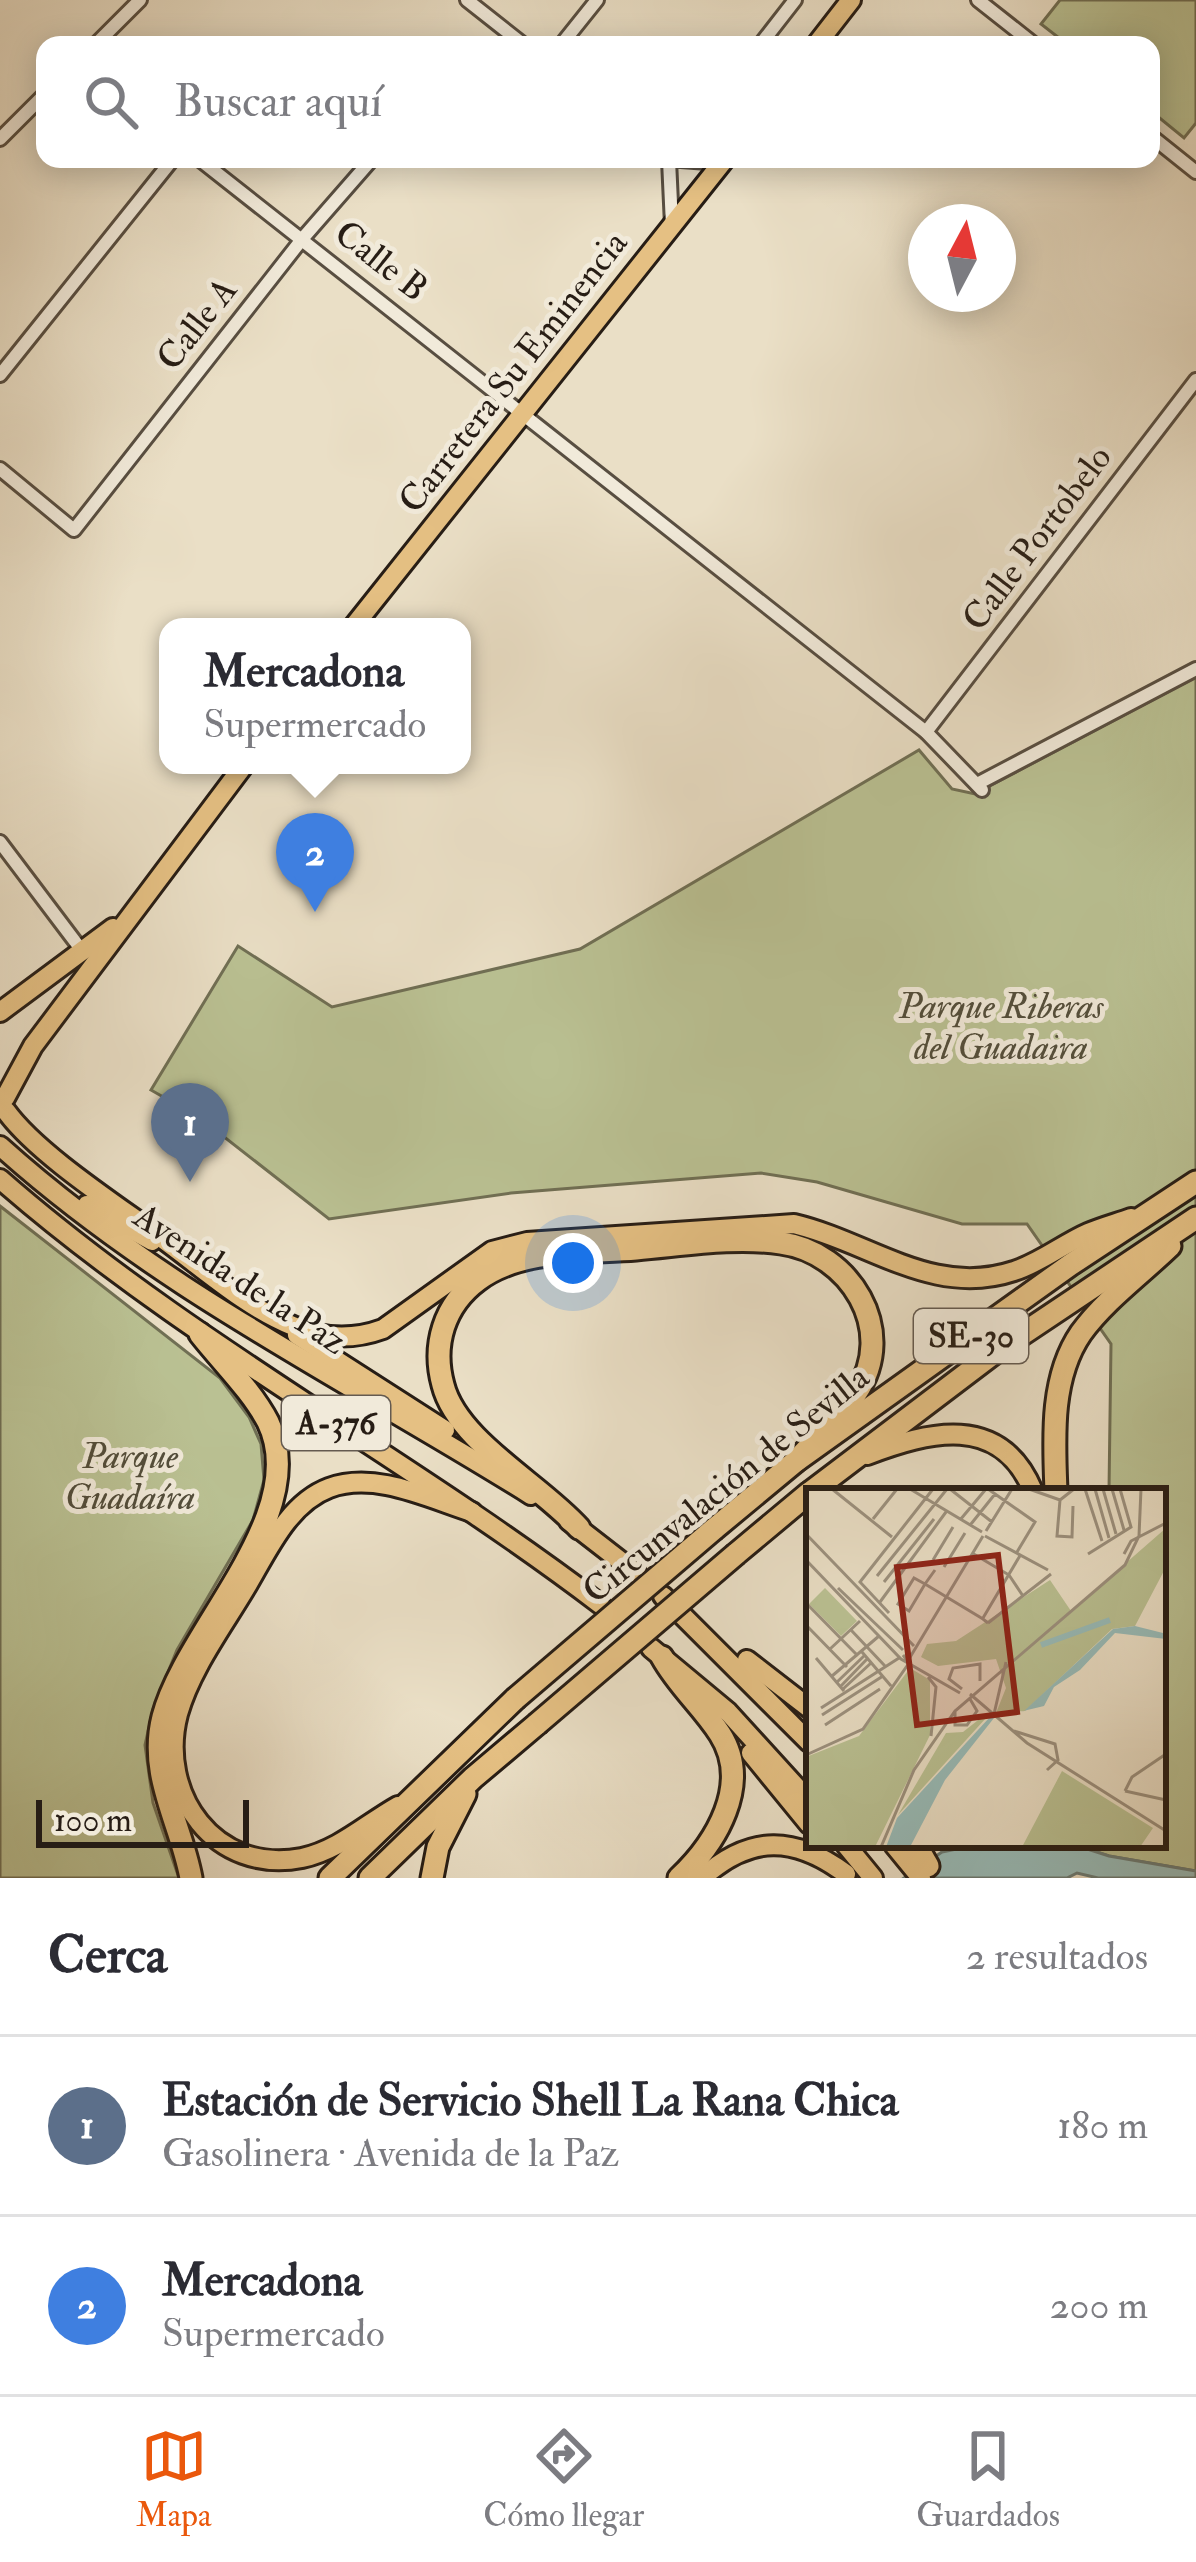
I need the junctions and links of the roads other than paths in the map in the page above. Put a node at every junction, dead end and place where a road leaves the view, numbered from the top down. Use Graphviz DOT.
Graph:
graph roads {
  1 [pos="140,0"];
  2 [pos="467,0"];
  3 [pos="597,0"];
  4 [pos="795,0"];
  5 [pos="851,0"];
  6 [pos="978,0"];
  7 [pos="103,36"];
  8 [pos="513,36"];
  9 [pos="568,36"];
  10 [pos="767,36"];
  11 [pos="823,36"];
  12 [pos="1024,36"];
  13 [pos="36,103"];
  14 [pos="0,139"];
  15 [pos="1160,143"];
  16 [pos="166,168"];
  17 [pos="211,168"];
  18 [pos="364,168"];
  19 [pos="669,168"];
  20 [pos="717,168"];
  21 [pos="1196,172"];
  22 [pos="672,225"];
  23 [pos="303,238"];
  24 [pos="0,375"];
  25 [pos="1196,380"];
  26 [pos="524,412"];
  27 [pos="0,469"];
  28 [pos="360,618"];
  29 [pos="1196,669"];
  30 [pos="926,732"];
  31 [pos="237,774"];
  32 [pos="0,842"];
  33 [pos="135,910"];
  34 [pos="83,952"];
  35 [pos="0,1012"];
  36 [pos="4,1096"];
  37 [pos="0,1132"];
  38 [pos="0,1146"];
  39 [pos="0,1179"];
  40 [pos="41,1181"];
  41 [pos="1196,1182"];
  42 [pos="0,1196"];
  43 [pos="1147,1213"];
  44 [pos="1196,1219"];
  45 [pos="80,1247"];
  46 [pos="179,1251"];
  47 [pos="254,1305"];
  48 [pos="200,1334"];
  49 [pos="796,1461"];
  50 [pos="845,1463"];
  51 [pos="815,1488"];
  52 [pos="1031,1488"];
  53 [pos="1056,1488"];
  54 [pos="528,1493"];
  55 [pos="806,1495"];
  56 [pos="472,1512"];
  57 [pos="579,1528"];
  58 [pos="636,1573"];
  59 [pos="663,1596"];
  60 [pos="600,1604"];
  61 [pos="702,1634"];
  62 [pos="656,1653"];
  63 [pos="706,1692"];
  64 [pos="806,1706"];
  65 [pos="806,1739"];
  66 [pos="473,1778"];
  67 [pos="806,1798"];
  68 [pos="410,1799"];
  69 [pos="806,1820"];
  70 [pos="829,1848"];
  71 [pos="906,1848"];
  72 [pos="852,1871"];
  73 [pos="928,1874"];
  74 [pos="191,1878"];
  75 [pos="330,1878"];
  76 [pos="370,1878"];
  77 [pos="432,1878"];
  78 [pos="679,1878"];
  79 [pos="702,1878"];
  80 [pos="873,1878"];
  1 -- 7 [label="street"];
  2 -- 8 [label="street"];
  3 -- 9 [label="street"];
  4 -- 10 [label="street"];
  5 -- 11 [label="main road"];
  6 -- 12 [label="street"];
  13 -- 14 [label="street"];
  15 -- 21 [label="street"];
  16 -- 24 [label="street"];
  17 -- 23 [label="street, Calle B"];
  18 -- 23 [label="street, Calle A"];
  19 -- 22 [label="street"];
  20 -- 22 [label="main road, Carretera Su Eminencia"];
  22 -- 26 [label="main road, Carretera Su Eminencia"];
  23 -- 26 [label="street, Calle B"];
  23 -- 27 [label="street, Calle A"];
  25 -- 30 [label="street, Calle Portobelo"];
  26 -- 28 [label="main road, Carretera Su Eminencia"];
  26 -- 30 [label="street, Calle B"];
  29 -- 30 [label="street, Calle B"];
  31 -- 33 [label="main road"];
  32 -- 34 [label="street"];
  33 -- 34 [label="main road"];
  33 -- 36 [label="main road"];
  34 -- 35 [label="main road"];
  36 -- 37 [label="main road"];
  36 -- 46 [label="main road"];
  38 -- 40 [label="main road, Avenida de la Paz"];
  39 -- 45 [label="main road, Avenida de la Paz"];
  40 -- 46 [label="main road"];
  40 -- 54 [label="main road, Avenida de la Paz"];
  41 -- 43 [label="highway, Circunvalación de Sevilla / SE-30"];
  42 -- 45 [label="main road"];
  43 -- 47 [label="main road"];
  43 -- 49 [label="highway, Circunvalación de Sevilla / SE-30"];
  44 -- 50 [label="highway, Circunvalación de Sevilla / SE-30"];
  44 -- 53 [label="highway"];
  45 -- 48 [label="main road, Avenida de la Paz"];
  46 -- 47 [label="main road"];
  47 -- 54 [label="main road"];
  48 -- 56 [label="main road, A-376"];
  48 -- 74 [label="highway"];
  49 -- 57 [label="highway"];
  49 -- 68 [label="highway, Circunvalación de Sevilla / SE-30, bridge"];
  50 -- 51 [label="highway, Circunvalación de Sevilla / SE-30"];
  50 -- 52 [label="main road"];
  54 -- 57 [label="main road, Avenida de la Paz"];
  55 -- 66 [label="highway, Circunvalación de Sevilla / SE-30, bridge"];
  56 -- 60 [label="main road, A-376"];
  56 -- 68 [label="main road"];
  57 -- 58 [label="main road, Avenida de la Paz"];
  59 -- 61 [label="main road"];
  61 -- 64 [label="main road"];
  61 -- 65 [label="main road"];
  62 -- 63 [label="main road"];
  62 -- 78 [label="highway"];
  63 -- 67 [label="main road"];
  63 -- 69 [label="main road"];
  66 -- 76 [label="highway, Circunvalación de Sevilla / SE-30"];
  66 -- 77 [label="highway"];
  68 -- 75 [label="highway, Circunvalación de Sevilla / SE-30"];
  70 -- 72 [label="main road"];
  71 -- 73 [label="highway"];
  72 -- 79 [label="main road"];
  72 -- 80 [label="main road"];
}
